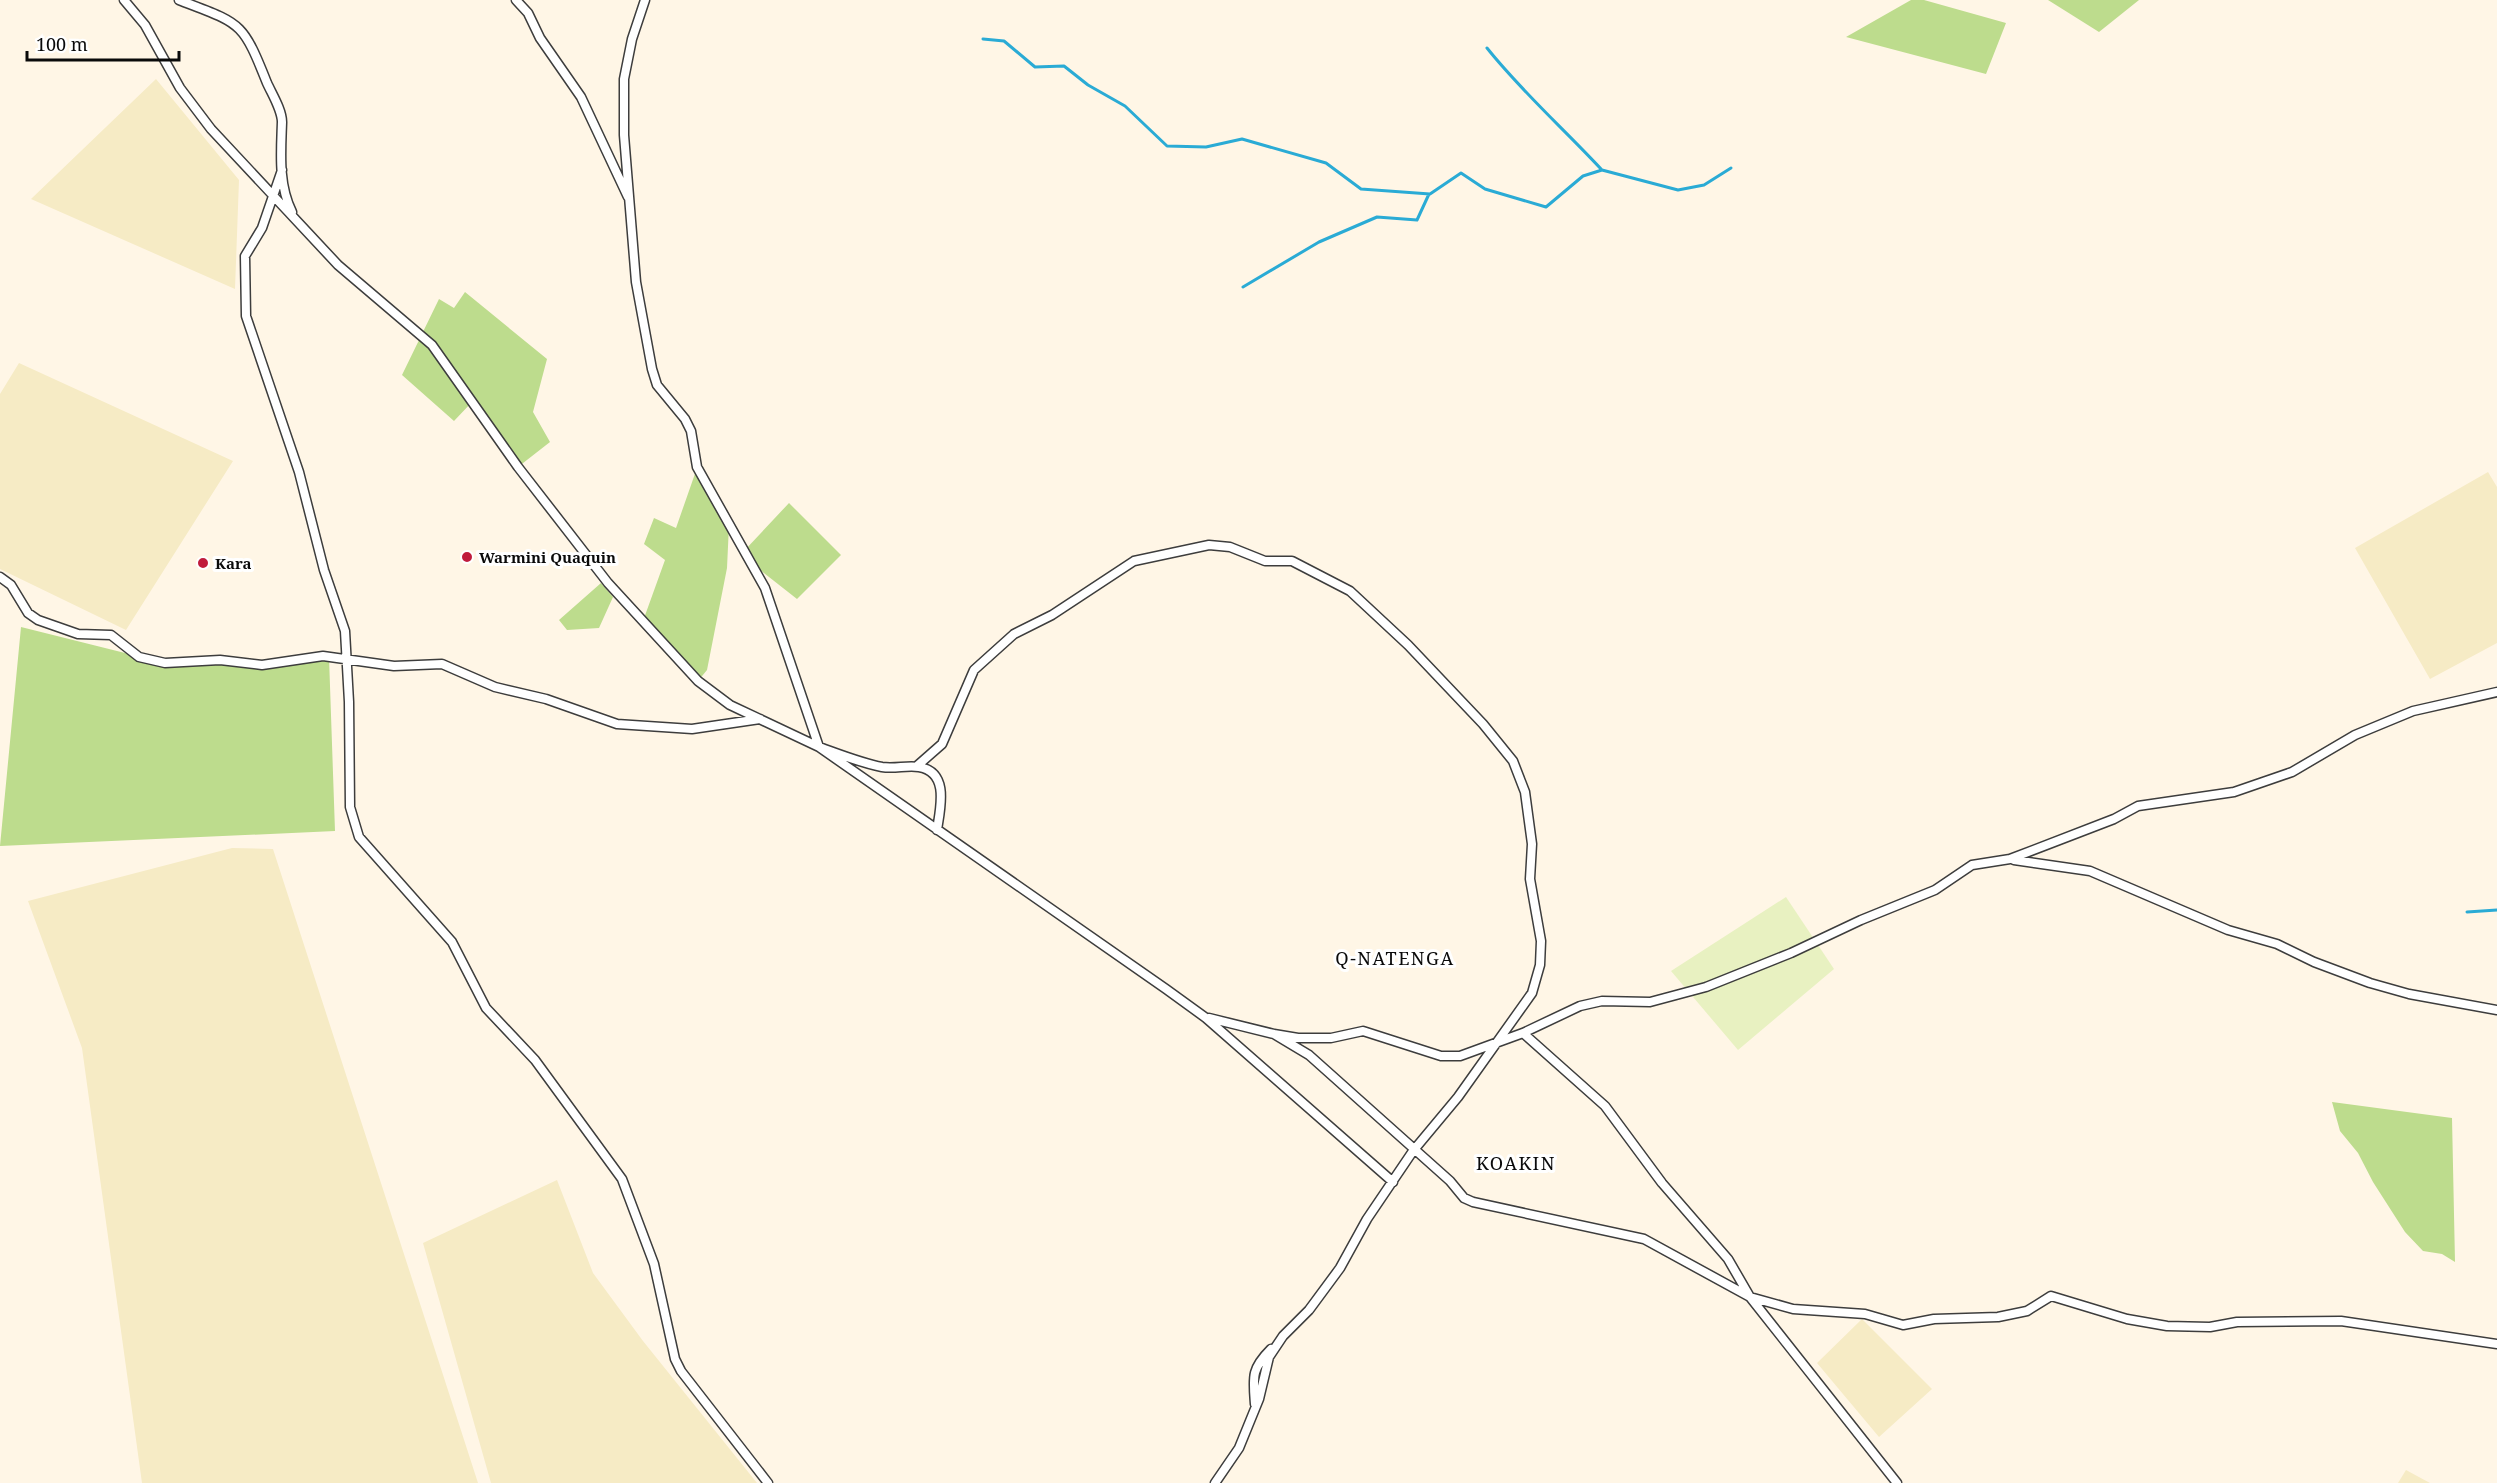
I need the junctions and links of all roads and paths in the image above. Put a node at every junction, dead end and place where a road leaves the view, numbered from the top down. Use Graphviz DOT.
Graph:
graph roads {
  1 [pos="124,0"];
  2 [pos="179,0"];
  3 [pos="516,0"];
  4 [pos="645,0"];
  5 [pos="282,170"];
  6 [pos="273,195"];
  7 [pos="632,204"];
  8 [pos="297,220"];
  9 [pos="0,577"];
  10 [pos="347,660"];
  11 [pos="2497,692"];
  12 [pos="760,719"];
  13 [pos="819,747"];
  14 [pos="917,766"];
  15 [pos="937,830"];
  16 [pos="2010,859"];
  17 [pos="2497,1010"];
  18 [pos="1206,1018"];
  19 [pos="1274,1034"];
  20 [pos="1523,1034"];
  21 [pos="1499,1041"];
  22 [pos="1413,1151"];
  23 [pos="1393,1182"];
  24 [pos="1750,1297"];
  25 [pos="2497,1344"];
  26 [pos="768,1483"];
  27 [pos="1215,1483"];
  28 [pos="1897,1483"];
  1 -- 6 [label="street"];
  2 -- 5 [label="street"];
  3 -- 7 [label="street"];
  4 -- 7 [label="street"];
  5 -- 6 [label="street"];
  5 -- 8 [label="street"];
  6 -- 8 [label="street"];
  6 -- 10 [label="street"];
  7 -- 13 [label="street"];
  8 -- 12 [label="street"];
  9 -- 10 [label="street"];
  10 -- 12 [label="street"];
  10 -- 26 [label="street"];
  11 -- 16 [label="street"];
  12 -- 13 [label="street"];
  13 -- 14 [label="street"];
  13 -- 15 [label="street"];
  14 -- 15 [label="street"];
  14 -- 21 [label="street"];
  15 -- 18 [label="street"];
  16 -- 17 [label="street"];
  16 -- 20 [label="street"];
  18 -- 19 [label="street"];
  18 -- 23 [label="street"];
  19 -- 21 [label="street"];
  19 -- 22 [label="street"];
  20 -- 21 [label="street"];
  20 -- 24 [label="street"];
  21 -- 22 [label="street"];
  22 -- 23 [label="street"];
  22 -- 24 [label="street"];
  23 -- 27 [label="street"];
  24 -- 25 [label="street"];
  24 -- 28 [label="street"];
}
